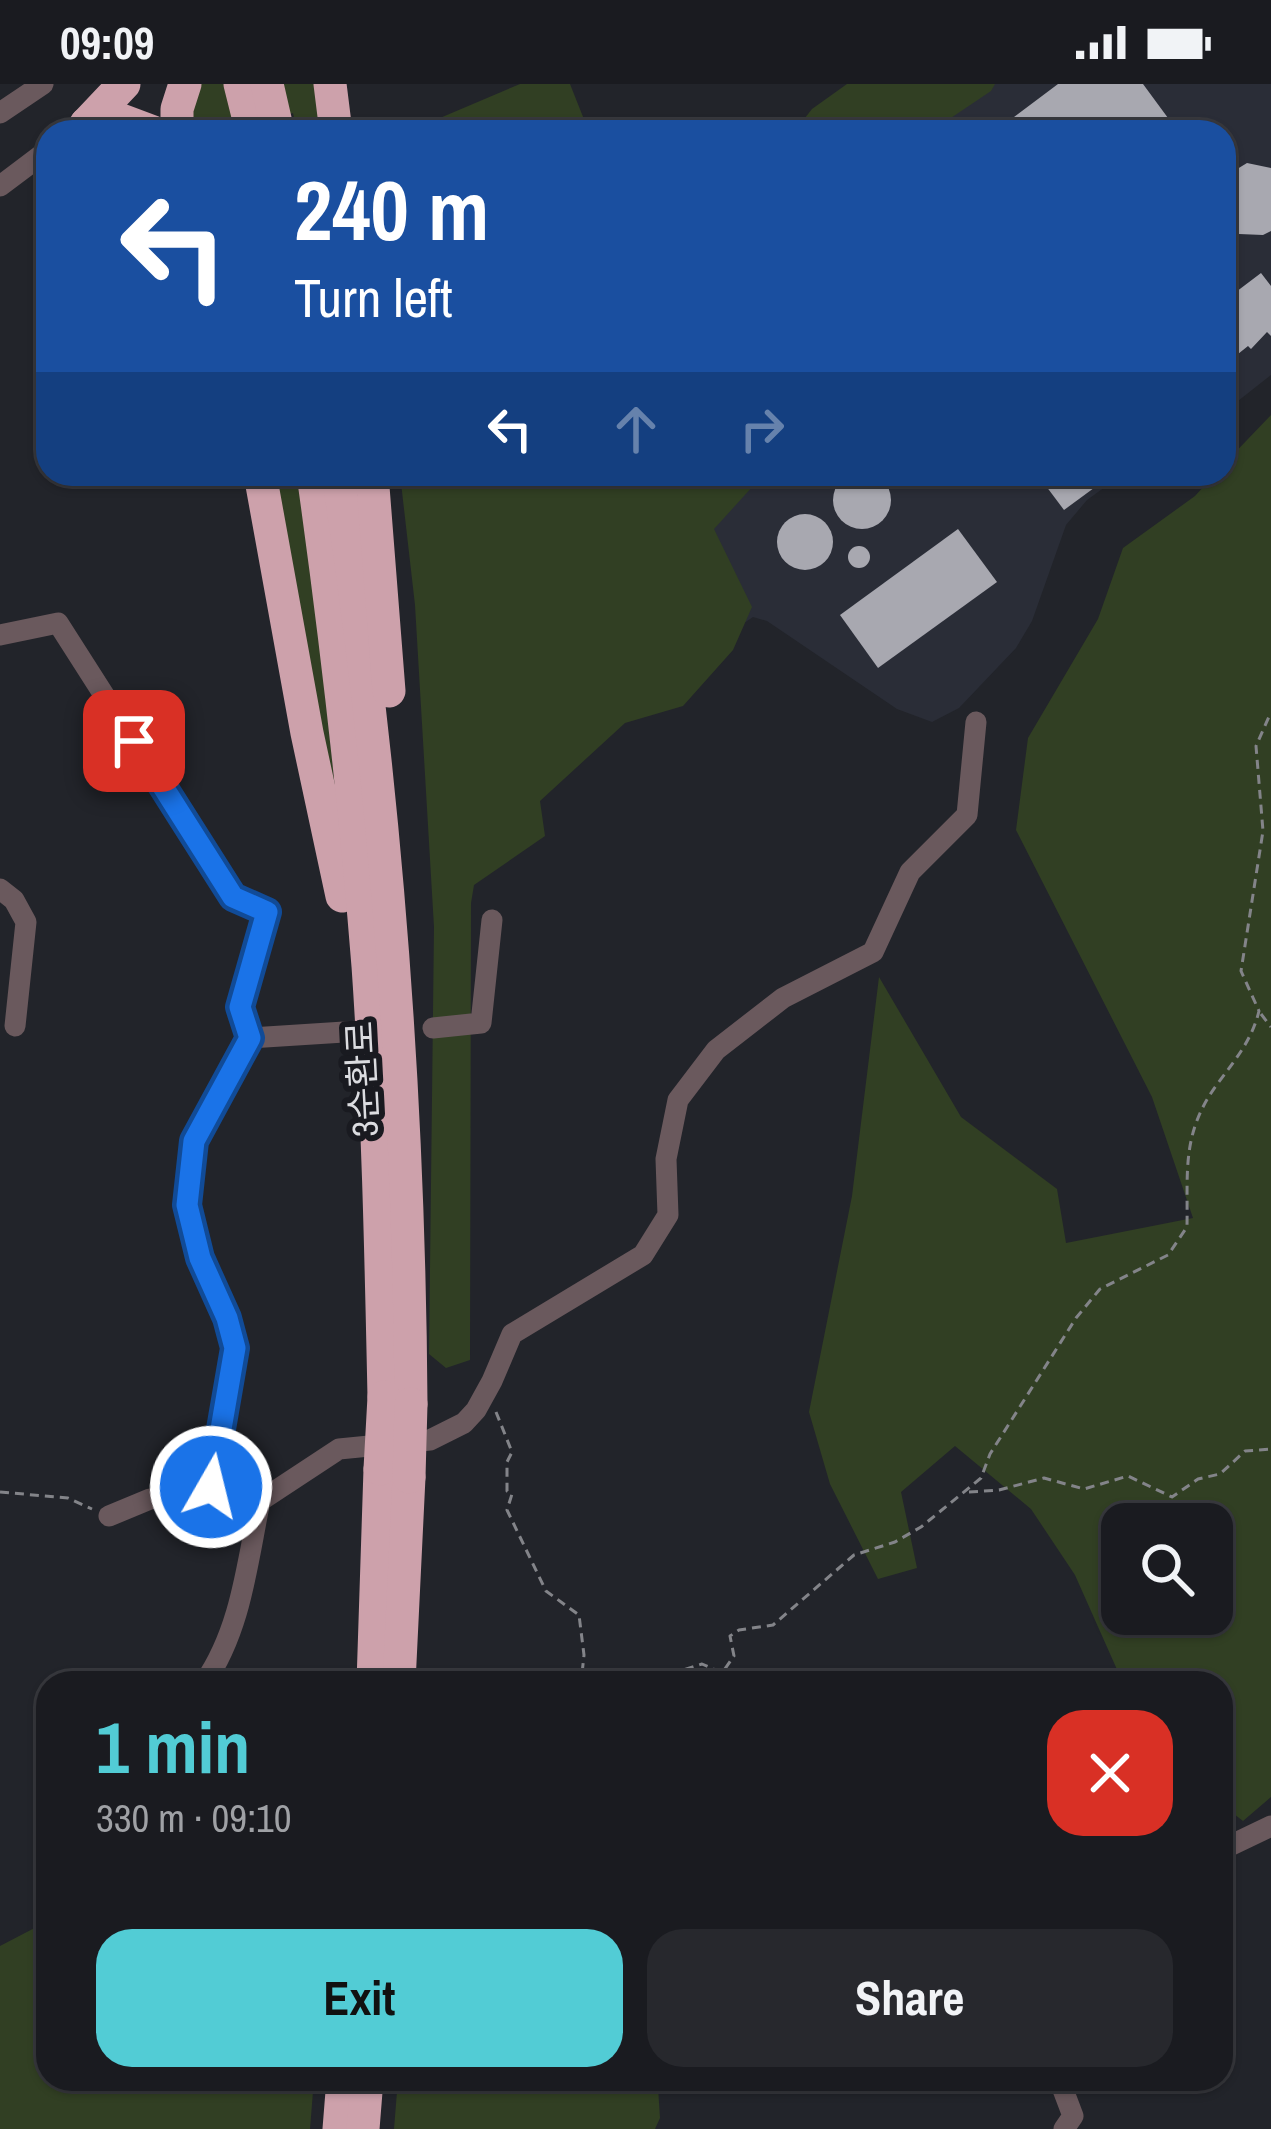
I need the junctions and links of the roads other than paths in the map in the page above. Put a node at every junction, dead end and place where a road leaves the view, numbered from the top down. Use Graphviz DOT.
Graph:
graph roads {
  1 [pos="43,84"];
  2 [pos="124,84"];
  3 [pos="148,84"];
  4 [pos="185,84"];
  5 [pos="241,84"];
  6 [pos="267,84"];
  7 [pos="331,84"];
  8 [pos="0,113"];
  9 [pos="88,120"];
  10 [pos="92,120"];
  11 [pos="177,120"];
  12 [pos="259,120"];
  13 [pos="265,120"];
  14 [pos="335,120"];
  15 [pos="36,159"];
  16 [pos="0,186"];
  17 [pos="262,486"];
  18 [pos="316,486"];
  19 [pos="340,486"];
  20 [pos="373,486"];
  21 [pos="0,635"];
  22 [pos="976,722"];
  23 [pos="0,889"];
  24 [pos="492,920"];
  25 [pos="15,1026"];
  26 [pos="433,1028"];
  27 [pos="366,1037"];
  28 [pos="250,1038"];
  29 [pos="406,1161"];
  30 [pos="398,1401"];
  31 [pos="394,1473"];
  32 [pos="211,1487"];
  33 [pos="260,1502"];
  34 [pos="109,1516"];
  35 [pos="212,1671"];
  36 [pos="374,1671"];
  37 [pos="399,1671"];
  38 [pos="1271,1826"];
  39 [pos="1233,1844"];
  40 [pos="342,2091"];
  41 [pos="366,2091"];
  42 [pos="1064,2091"];
  43 [pos="339,2129"];
  44 [pos="363,2129"];
  45 [pos="1064,2129"];
  1 -- 8 [label="street"];
  2 -- 9 [label="highway"];
  3 -- 10 [label="street"];
  4 -- 11 [label="highway"];
  5 -- 12 [label="highway"];
  6 -- 13 [label="highway"];
  7 -- 14 [label="highway"];
  15 -- 16 [label="street"];
  17 -- 27 [label="highway"];
  18 -- 27 [label="highway, 3순환로"];
  19 -- 29 [label="highway, 3순환로"];
  20 -- 29 [label="highway"];
  21 -- 28 [label="street"];
  22 -- 33 [label="street"];
  23 -- 25 [label="street"];
  24 -- 26 [label="street"];
  27 -- 28 [label="street"];
  27 -- 30 [label="highway, 3순환로"];
  28 -- 32 [label="street"];
  29 -- 30 [label="highway, 3순환로"];
  30 -- 31 [label="highway, 3순환로, bridge"];
  31 -- 36 [label="highway, 3순환로"];
  31 -- 37 [label="highway, 3순환로"];
  32 -- 33 [label="street"];
  32 -- 34 [label="street"];
  33 -- 35 [label="street"];
  38 -- 39 [label="street"];
  40 -- 43 [label="highway"];
  41 -- 44 [label="highway"];
  42 -- 45 [label="street"];
}
